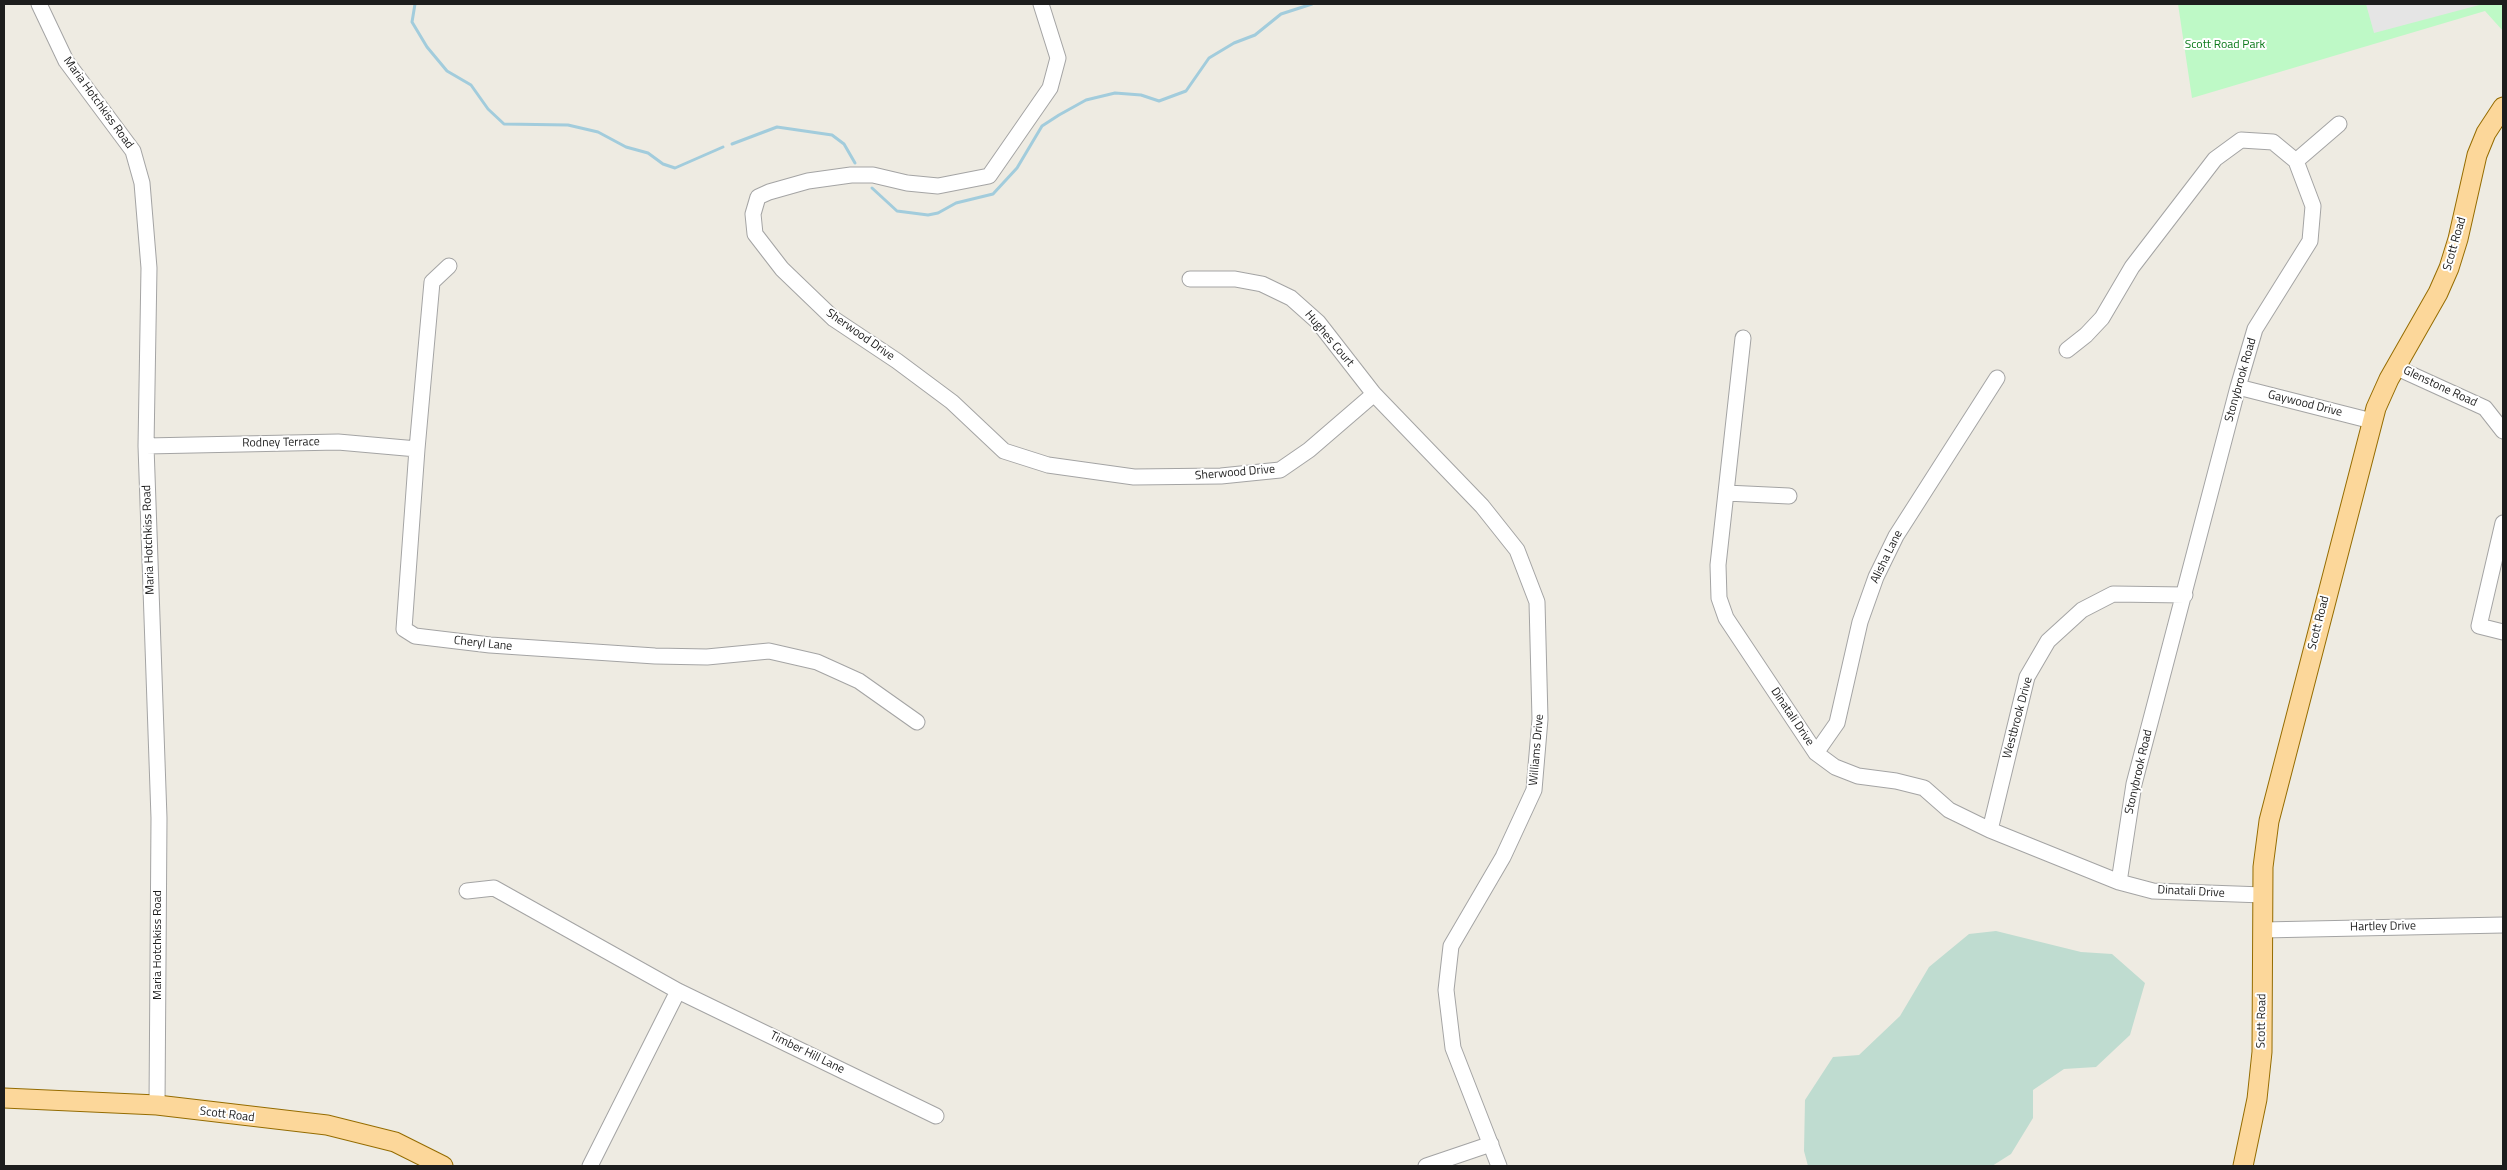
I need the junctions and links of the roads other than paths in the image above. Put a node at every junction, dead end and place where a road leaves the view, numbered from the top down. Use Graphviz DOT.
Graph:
graph roads {
  1 [pos="39,4"];
  2 [pos="1042,4"];
  3 [pos="2503,107"];
  4 [pos="2339,124"];
  5 [pos="2296,161"];
  6 [pos="449,266"];
  7 [pos="1190,279"];
  8 [pos="1743,338"];
  9 [pos="2067,350"];
  10 [pos="2395,367"];
  11 [pos="1997,378"];
  12 [pos="2238,387"];
  13 [pos="1374,394"];
  14 [pos="2372,421"];
  15 [pos="2503,431"];
  16 [pos="146,446"];
  17 [pos="416,449"];
  18 [pos="1726,493"];
  19 [pos="1789,496"];
  20 [pos="2503,523"];
  21 [pos="2185,595"];
  22 [pos="2503,632"];
  23 [pos="917,722"];
  24 [pos="1816,753"];
  25 [pos="1990,830"];
  26 [pos="2119,882"];
  27 [pos="467,891"];
  28 [pos="2263,895"];
  29 [pos="2503,925"];
  30 [pos="2263,930"];
  31 [pos="678,991"];
  32 [pos="4,1098"];
  33 [pos="157,1106"];
  34 [pos="936,1116"];
  35 [pos="1491,1144"];
  36 [pos="443,1166"];
  37 [pos="590,1166"];
  38 [pos="1426,1166"];
  39 [pos="1499,1166"];
  40 [pos="2244,1166"];
  1 -- 16 [label="street, Maria Hotchkiss Road"];
  2 -- 13 [label="street, Sherwood Drive"];
  3 -- 10 [label="main road, Scott Road"];
  4 -- 5 [label="street"];
  5 -- 9 [label="street, Stonybrook Road"];
  5 -- 12 [label="street, Stonybrook Road"];
  6 -- 17 [label="street, Cheryl Lane"];
  7 -- 13 [label="street, Hughes Court"];
  8 -- 18 [label="street, Dinatali Drive"];
  10 -- 14 [label="main road, Scott Road"];
  10 -- 15 [label="street, Glenstone Road"];
  11 -- 24 [label="street, Alisha Lane"];
  12 -- 14 [label="street, Gaywood Drive"];
  12 -- 21 [label="street, Stonybrook Road"];
  13 -- 35 [label="street, Williams Drive"];
  14 -- 28 [label="main road, Scott Road"];
  16 -- 17 [label="street, Rodney Terrace"];
  16 -- 33 [label="street, Maria Hotchkiss Road"];
  17 -- 23 [label="street, Cheryl Lane"];
  18 -- 19 [label="street"];
  18 -- 24 [label="street, Dinatali Drive"];
  20 -- 22 [label="street"];
  21 -- 25 [label="street, Westbrook Drive"];
  21 -- 26 [label="street, Stonybrook Road"];
  24 -- 25 [label="street, Dinatali Drive"];
  25 -- 26 [label="street, Dinatali Drive"];
  26 -- 28 [label="street, Dinatali Drive"];
  27 -- 31 [label="street, Timber Hill Lane"];
  28 -- 30 [label="main road, Scott Road"];
  29 -- 30 [label="street, Hartley Drive"];
  30 -- 40 [label="main road, Scott Road"];
  31 -- 34 [label="street, Timber Hill Lane"];
  31 -- 37 [label="street"];
  32 -- 33 [label="main road, Scott Road"];
  33 -- 36 [label="main road, Scott Road"];
  35 -- 38 [label="street"];
  35 -- 39 [label="street, Williams Drive"];
}
